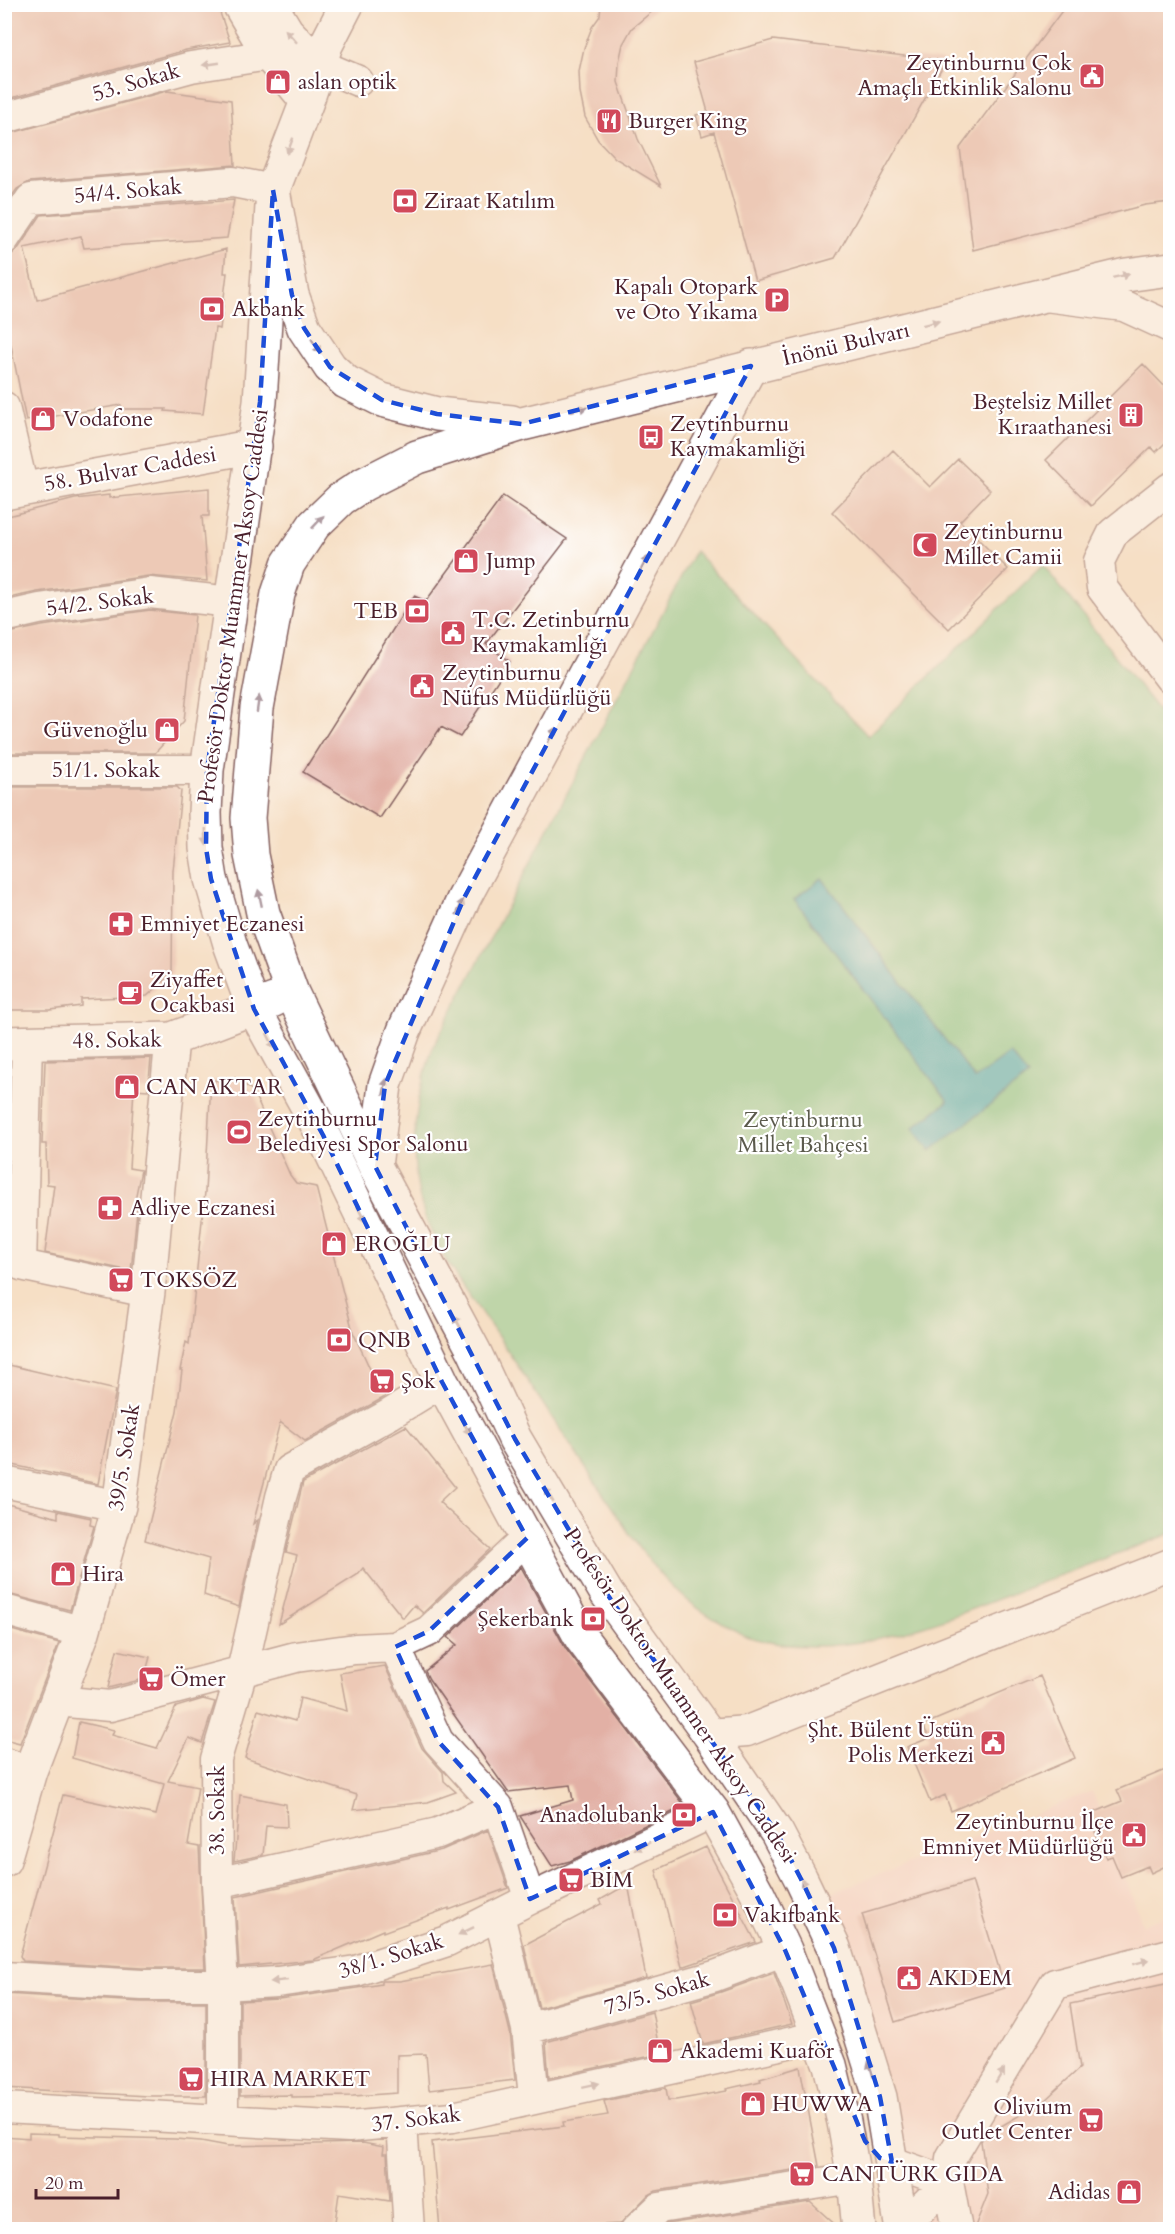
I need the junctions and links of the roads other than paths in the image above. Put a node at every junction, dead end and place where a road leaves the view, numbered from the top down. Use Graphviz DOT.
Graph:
graph roads {
  1 [pos="239,4"];
  2 [pos="270,4"];
  3 [pos="347,4"];
  4 [pos="269,55"];
  5 [pos="318,64"];
  6 [pos="358,81"];
  7 [pos="307,101"];
  8 [pos="4,118"];
  9 [pos="273,190"];
  10 [pos="4,239"];
  11 [pos="1170,269"];
  12 [pos="1042,295"];
  13 [pos="1170,327"];
  14 [pos="751,366"];
  15 [pos="4,407"];
  16 [pos="522,424"];
  17 [pos="255,446"];
  18 [pos="1170,488"];
  19 [pos="14,491"];
  20 [pos="231,602"];
  21 [pos="4,617"];
  22 [pos="1170,678"];
  23 [pos="4,770"];
  24 [pos="207,770"];
  25 [pos="292,993"];
  26 [pos="254,1009"];
  27 [pos="172,1039"];
  28 [pos="16,1042"];
  29 [pos="375,1166"];
  30 [pos="13,1260"];
  31 [pos="148,1292"];
  32 [pos="442,1382"];
  33 [pos="4,1482"];
  34 [pos="119,1506"];
  35 [pos="527,1538"];
  36 [pos="1170,1564"];
  37 [pos="4,1610"];
  38 [pos="83,1632"];
  39 [pos="395,1647"];
  40 [pos="242,1671"];
  41 [pos="57,1701"];
  42 [pos="709,1734"];
  43 [pos="17,1767"];
  44 [pos="498,1807"];
  45 [pos="713,1812"];
  46 [pos="4,1860"];
  47 [pos="217,1883"];
  48 [pos="530,1899"];
  49 [pos="499,1915"];
  50 [pos="785,1950"];
  51 [pos="1170,1954"];
  52 [pos="4,1977"];
  53 [pos="223,1985"];
  54 [pos="527,2029"];
  55 [pos="825,2051"];
  56 [pos="534,2097"];
  57 [pos="4,2108"];
  58 [pos="223,2120"];
  59 [pos="402,2123"];
  60 [pos="892,2162"];
  61 [pos="854,2178"];
  62 [pos="948,2182"];
  63 [pos="902,2228"];
  64 [pos="409,2229"];
  65 [pos="636,2229"];
  66 [pos="859,2229"];
  67 [pos="957,2229"];
  1 -- 4 [label="main road"];
  5 -- 2 [label="main road, one-way"];
  3 -- 5 [label="main road"];
  4 -- 7 [label="main road"];
  4 -- 8 [label="street, 53. Sokak, one-way"];
  5 -- 6 [label="street"];
  5 -- 7 [label="main road"];
  7 -- 9 [label="main road, one-way"];
  9 -- 10 [label="street, 54/4. Sokak"];
  9 -- 16 [label="main road, one-way"];
  9 -- 17 [label="main road, Profesör Doktor Muammer Aksoy Caddesi"];
  12 -- 11 [label="main road, İnönü Bulvarı, one-way"];
  12 -- 13 [label="street"];
  14 -- 12 [label="main road, İnönü Bulvarı, one-way"];
  16 -- 14 [label="main road, İnönü Bulvarı, one-way"];
  29 -- 14 [label="main road, one-way"];
  15 -- 19 [label="street"];
  25 -- 16 [label="main road, Profesör Doktor Muammer Aksoy Caddesi, one-way"];
  17 -- 19 [label="main road, 58. Bulvar Caddesi"];
  17 -- 20 [label="main road, Profesör Doktor Muammer Aksoy Caddesi"];
  18 -- 22 [label="street"];
  20 -- 21 [label="street, 54/2. Sokak"];
  20 -- 24 [label="main road, Profesör Doktor Muammer Aksoy Caddesi"];
  23 -- 24 [label="street, 51/1. Sokak"];
  24 -- 26 [label="main road, Profesör Doktor Muammer Aksoy Caddesi, one-way"];
  25 -- 26 [label="main road, 48. Sokak"];
  25 -- 29 [label="main road, Profesör Doktor Muammer Aksoy Caddesi"];
  26 -- 27 [label="main road, 48. Sokak"];
  26 -- 32 [label="main road, Profesör Doktor Muammer Aksoy Caddesi, one-way"];
  27 -- 28 [label="main road, 48. Sokak"];
  27 -- 31 [label="main road, 39/5. Sokak"];
  28 -- 30 [label="street"];
  42 -- 29 [label="main road, Profesör Doktor Muammer Aksoy Caddesi, one-way"];
  30 -- 31 [label="street"];
  31 -- 34 [label="main road, 39/5. Sokak"];
  32 -- 35 [label="main road, Profesör Doktor Muammer Aksoy Caddesi, one-way"];
  32 -- 40 [label="street, 38. Sokak"];
  33 -- 34 [label="street"];
  34 -- 38 [label="main road, 39/5. Sokak"];
  35 -- 39 [label="street"];
  35 -- 45 [label="main road, Profesör Doktor Muammer Aksoy Caddesi"];
  36 -- 42 [label="street"];
  37 -- 38 [label="street"];
  38 -- 41 [label="main road, 39/5. Sokak"];
  39 -- 40 [label="street"];
  39 -- 44 [label="street"];
  40 -- 41 [label="street"];
  40 -- 47 [label="street, 38. Sokak"];
  41 -- 43 [label="main road, 39/5. Sokak"];
  60 -- 42 [label="main road, Profesör Doktor Muammer Aksoy Caddesi, one-way"];
  43 -- 46 [label="main road, 39/5. Sokak"];
  44 -- 47 [label="street"];
  44 -- 48 [label="street"];
  45 -- 48 [label="street, 38/1. Sokak, one-way"];
  45 -- 50 [label="main road, Profesör Doktor Muammer Aksoy Caddesi"];
  47 -- 53 [label="street, 38. Sokak"];
  48 -- 49 [label="street, 38/1. Sokak"];
  49 -- 53 [label="street, 38/1. Sokak, one-way"];
  49 -- 54 [label="street"];
  50 -- 54 [label="street, 73/5. Sokak"];
  50 -- 55 [label="main road, Profesör Doktor Muammer Aksoy Caddesi"];
  62 -- 51 [label="street, one-way"];
  52 -- 53 [label="street, 38/1. Sokak"];
  53 -- 58 [label="street, 38. Sokak"];
  54 -- 56 [label="street"];
  56 -- 55 [label="street, 37. Sokak, one-way"];
  55 -- 60 [label="main road"];
  55 -- 61 [label="main road, Profesör Doktor Muammer Aksoy Caddesi"];
  56 -- 59 [label="street, 37. Sokak"];
  57 -- 58 [label="street, 37. Sokak"];
  58 -- 59 [label="street, 37. Sokak"];
  59 -- 64 [label="street"];
  60 -- 62 [label="street"];
  60 -- 63 [label="main road, Profesör Doktor Muammer Aksoy Caddesi"];
  61 -- 65 [label="street"];
  61 -- 66 [label="main road, Profesör Doktor Muammer Aksoy Caddesi"];
  62 -- 63 [label="street"];
  62 -- 67 [label="street"];
}
